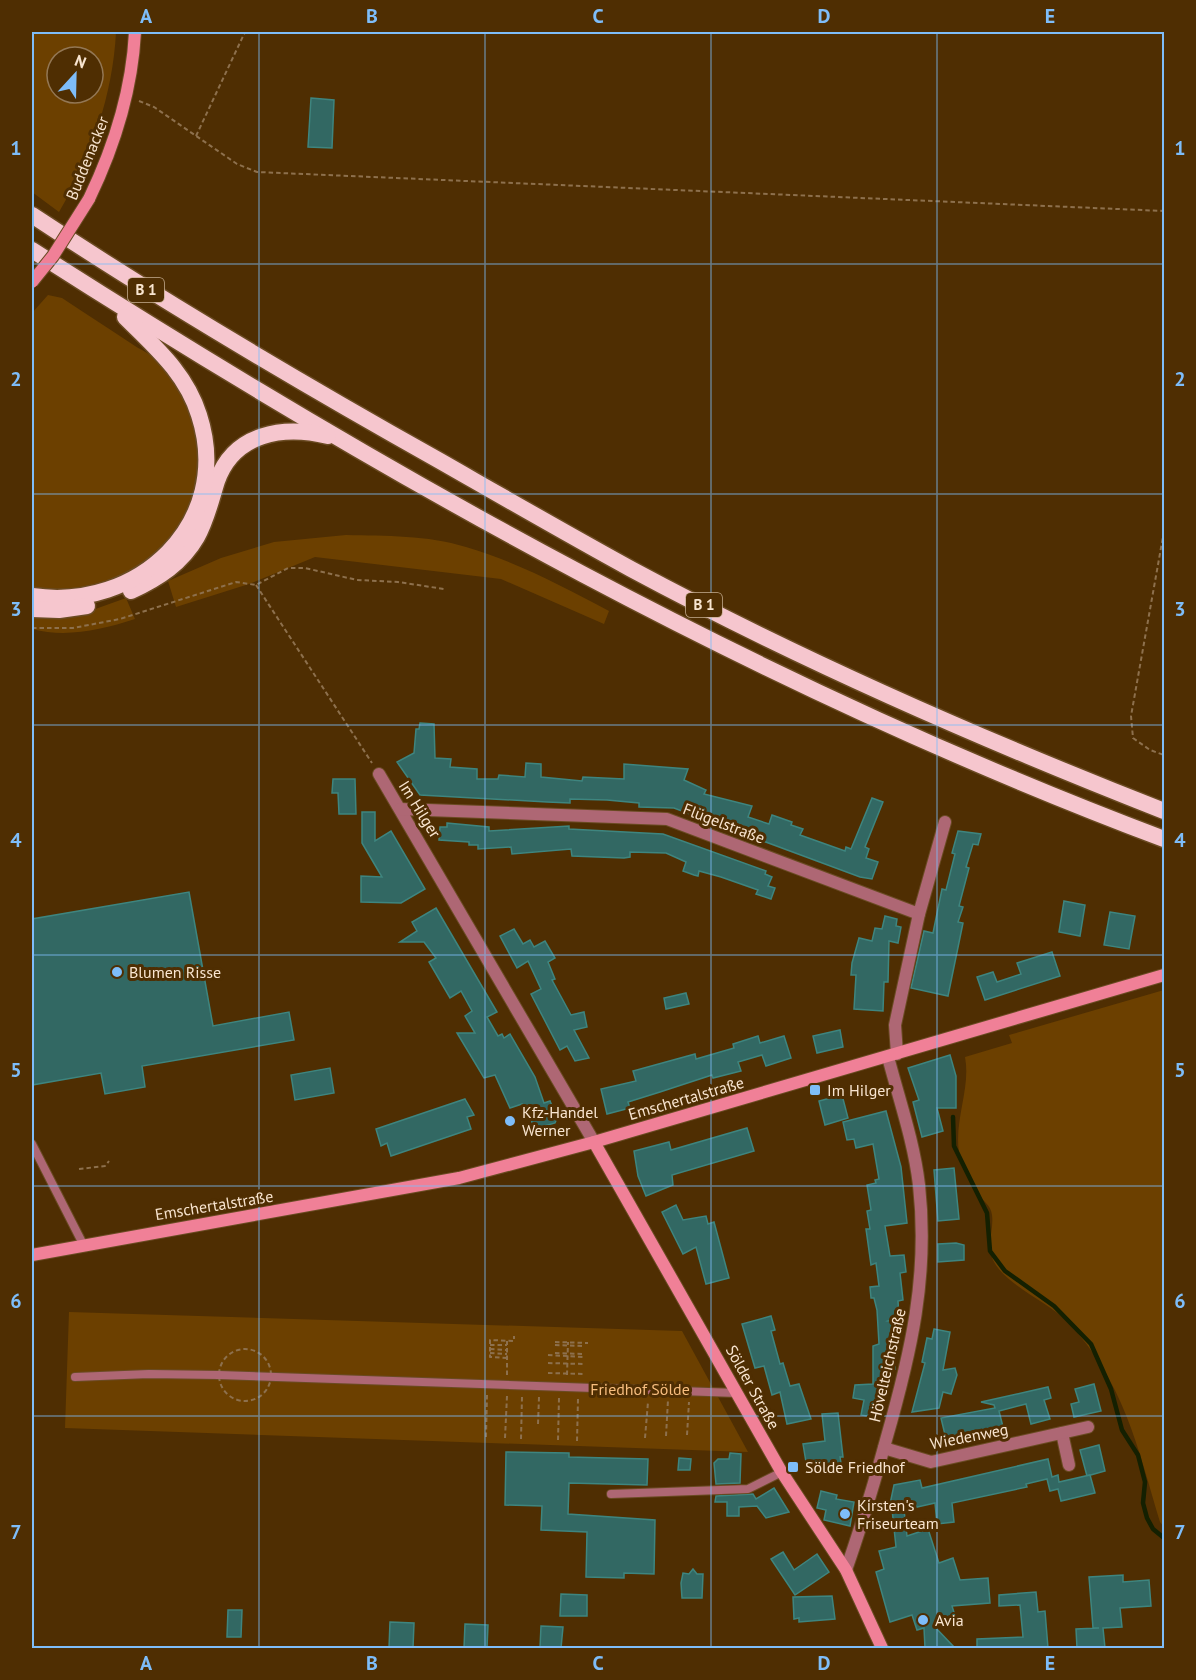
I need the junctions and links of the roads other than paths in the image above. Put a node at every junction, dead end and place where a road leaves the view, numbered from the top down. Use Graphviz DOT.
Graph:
graph roads {
  1 [pos="135,32"];
  2 [pos="32,215"];
  3 [pos="32,250"];
  4 [pos="32,282"];
  5 [pos="106,297"];
  6 [pos="342,439"];
  7 [pos="32,596"];
  8 [pos="32,609"];
  9 [pos="379,774"];
  10 [pos="400,809"];
  11 [pos="1164,811"];
  12 [pos="945,822"];
  13 [pos="1164,839"];
  14 [pos="919,914"];
  15 [pos="1164,975"];
  16 [pos="893,1055"];
  17 [pos="594,1142"];
  18 [pos="32,1144"];
  19 [pos="83,1244"];
  20 [pos="32,1255"];
  21 [pos="75,1377"];
  22 [pos="737,1393"];
  23 [pos="1088,1427"];
  24 [pos="1062,1433"];
  25 [pos="884,1448"];
  26 [pos="1069,1465"];
  27 [pos="782,1472"];
  28 [pos="611,1494"];
  29 [pos="846,1570"];
  30 [pos="882,1648"];
  1 -- 4 [label="main road, Buddenacker, bridge"];
  2 -- 11 [label="highway, B 1"];
  3 -- 5 [label="highway, B 1"];
  5 -- 6 [label="highway, B 1"];
  5 -- 7 [label="highway"];
  6 -- 8 [label="highway"];
  6 -- 13 [label="highway, B 1"];
  9 -- 10 [label="street, Im Hilger"];
  10 -- 14 [label="street, Flügelstraße"];
  10 -- 17 [label="street, Im Hilger"];
  12 -- 14 [label="street, Hövelteichstraße"];
  14 -- 16 [label="street, Hövelteichstraße"];
  15 -- 16 [label="main road, Emschertalstraße"];
  16 -- 17 [label="main road, Emschertalstraße"];
  16 -- 25 [label="street, Hövelteichstraße"];
  17 -- 19 [label="main road, Emschertalstraße"];
  17 -- 22 [label="main road, Sölder Straße"];
  18 -- 19 [label="lane"];
  19 -- 20 [label="main road, Emschertalstraße"];
  21 -- 22 [label="lane"];
  22 -- 27 [label="main road, Sölder Straße"];
  23 -- 24 [label="street, Wiedenweg"];
  24 -- 25 [label="street, Wiedenweg"];
  24 -- 26 [label="street"];
  25 -- 29 [label="street, Hövelteichstraße"];
  27 -- 28 [label="lane"];
  27 -- 29 [label="main road, Sölder Straße"];
  29 -- 30 [label="main road, Sölder Straße"];
}
